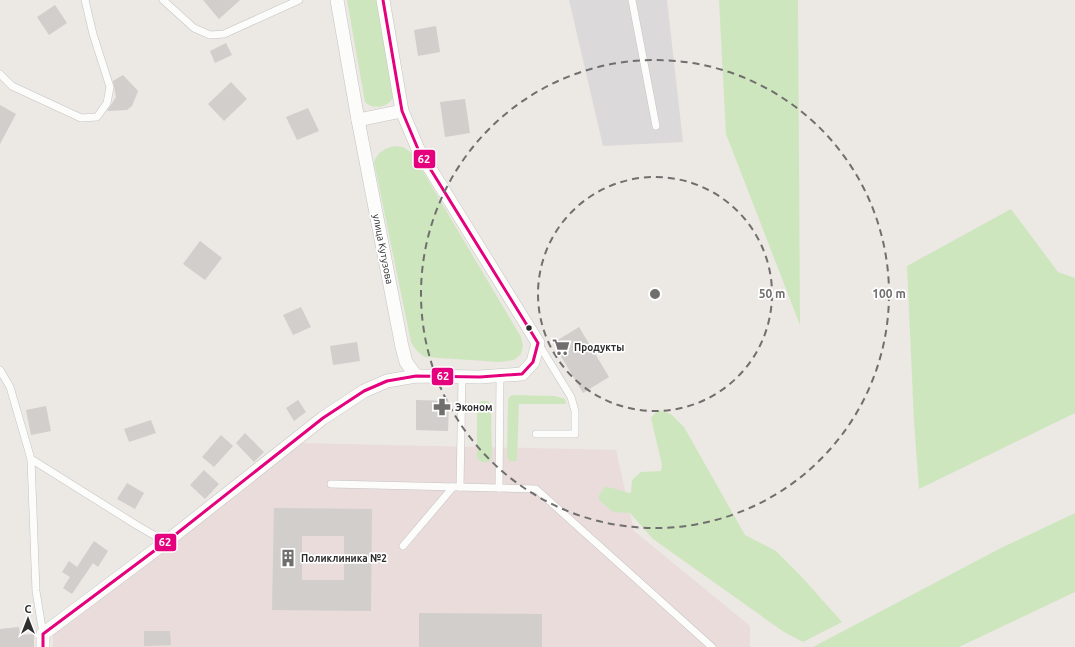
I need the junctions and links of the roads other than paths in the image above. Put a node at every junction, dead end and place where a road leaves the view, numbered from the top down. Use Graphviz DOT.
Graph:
graph roads {
  1 [pos="85,0"];
  2 [pos="163,0"];
  3 [pos="299,0"];
  4 [pos="337,0"];
  5 [pos="383,0"];
  6 [pos="632,0"];
  7 [pos="0,74"];
  8 [pos="402,111"];
  9 [pos="358,120"];
  10 [pos="656,126"];
  11 [pos="538,343"];
  12 [pos="0,370"];
  13 [pos="416,376"];
  14 [pos="500,376"];
  15 [pos="462,377"];
  16 [pos="536,434"];
  17 [pos="31,459"];
  18 [pos="331,484"];
  19 [pos="456,487"];
  20 [pos="499,488"];
  21 [pos="166,542"];
  22 [pos="402,546"];
  23 [pos="43,641"];
  24 [pos="712,647"];
  1 -- 7 [label="lane"];
  2 -- 3 [label="lane"];
  4 -- 9 [label="street, улица Кутузова"];
  5 -- 8 [label="street"];
  6 -- 10 [label="lane"];
  8 -- 9 [label="street"];
  8 -- 11 [label="street"];
  9 -- 13 [label="street, улица Кутузова"];
  11 -- 14 [label="street"];
  11 -- 16 [label="lane"];
  12 -- 17 [label="lane"];
  13 -- 15 [label="street"];
  13 -- 21 [label="street"];
  14 -- 15 [label="street"];
  14 -- 20 [label="lane"];
  15 -- 19 [label="lane"];
  17 -- 21 [label="lane"];
  17 -- 23 [label="lane"];
  18 -- 19 [label="lane"];
  19 -- 20 [label="lane"];
  19 -- 22 [label="lane"];
  20 -- 24 [label="lane"];
  21 -- 23 [label="street"];
}
